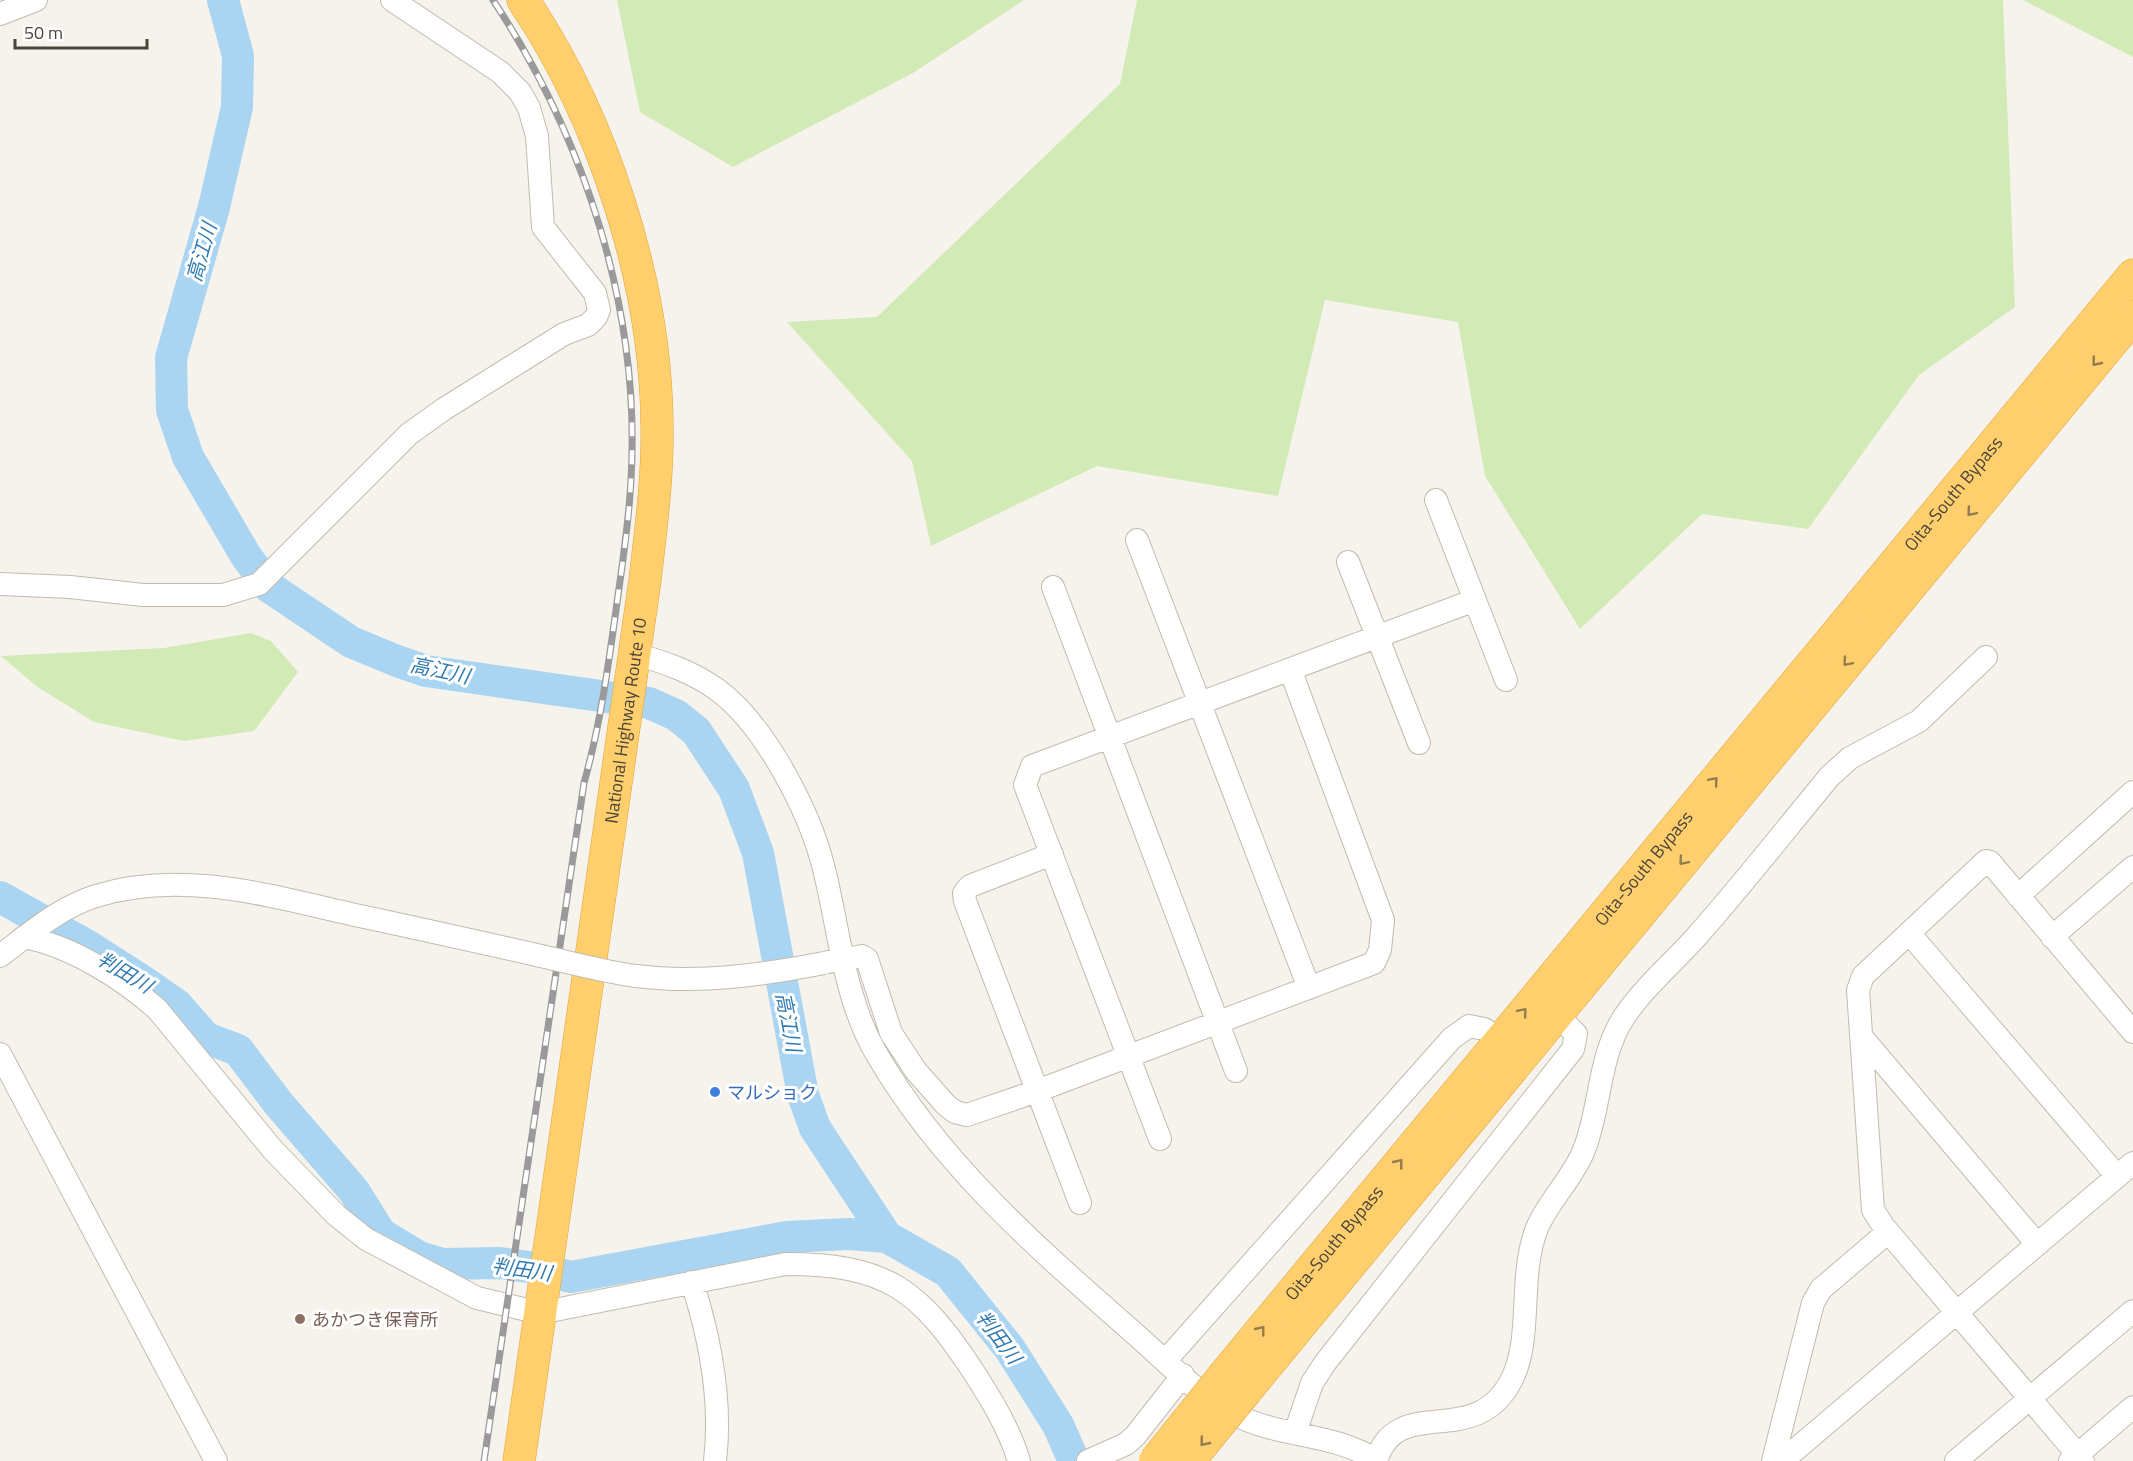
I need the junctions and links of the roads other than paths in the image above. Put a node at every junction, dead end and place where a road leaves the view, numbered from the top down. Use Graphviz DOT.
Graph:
graph roads {
  1 [pos="36,0"];
  2 [pos="392,0"];
  3 [pos="523,0"];
  4 [pos="0,14"];
  5 [pos="2133,275"];
  6 [pos="2133,317"];
  7 [pos="1436,500"];
  8 [pos="1137,540"];
  9 [pos="1348,562"];
  10 [pos="0,584"];
  11 [pos="1053,586"];
  12 [pos="1475,600"];
  13 [pos="1377,637"];
  14 [pos="1986,657"];
  15 [pos="632,667"];
  16 [pos="1290,669"];
  17 [pos="1506,680"];
  18 [pos="1200,703"];
  19 [pos="1110,737"];
  20 [pos="1419,743"];
  21 [pos="2133,792"];
  22 [pos="1052,854"];
  23 [pos="2133,867"];
  24 [pos="2018,896"];
  25 [pos="1909,933"];
  26 [pos="28,934"];
  27 [pos="2052,937"];
  28 [pos="0,956"];
  29 [pos="834,961"];
  30 [pos="1309,988"];
  31 [pos="1556,1014"];
  32 [pos="1217,1022"];
  33 [pos="2133,1032"];
  34 [pos="1861,1036"];
  35 [pos="1500,1039"];
  36 [pos="0,1054"];
  37 [pos="1129,1056"];
  38 [pos="1236,1071"];
  39 [pos="1037,1091"];
  40 [pos="1160,1139"];
  41 [pos="2125,1169"];
  42 [pos="1080,1203"];
  43 [pos="1888,1232"];
  44 [pos="2037,1244"];
  45 [pos="692,1282"];
  46 [pos="541,1308"];
  47 [pos="2133,1311"];
  48 [pos="1957,1313"];
  49 [pos="1166,1360"];
  50 [pos="1183,1376"];
  51 [pos="1235,1383"];
  52 [pos="2029,1399"];
  53 [pos="2133,1407"];
  54 [pos="1295,1433"];
  55 [pos="2077,1459"];
  56 [pos="216,1461"];
  57 [pos="519,1461"];
  58 [pos="715,1461"];
  59 [pos="1019,1461"];
  60 [pos="1088,1461"];
  61 [pos="1155,1461"];
  62 [pos="1189,1461"];
  63 [pos="1377,1461"];
  64 [pos="1773,1461"];
  65 [pos="1782,1461"];
  66 [pos="1956,1461"];
  1 -- 4 [label="street"];
  2 -- 10 [label="street"];
  3 -- 15 [label="highway, National Highway Route 10"];
  35 -- 5 [label="highway, Oita-South Bypass, one-way"];
  6 -- 31 [label="highway, Oita-South Bypass, one-way"];
  7 -- 12 [label="street"];
  8 -- 18 [label="street"];
  9 -- 13 [label="street"];
  11 -- 19 [label="street"];
  12 -- 13 [label="street"];
  12 -- 17 [label="street"];
  13 -- 16 [label="street"];
  13 -- 20 [label="street"];
  14 -- 63 [label="street"];
  15 -- 29 [label="street"];
  15 -- 46 [label="highway, National Highway Route 10"];
  16 -- 18 [label="street"];
  16 -- 30 [label="street"];
  18 -- 19 [label="street"];
  18 -- 30 [label="street"];
  19 -- 22 [label="street"];
  19 -- 32 [label="street"];
  21 -- 24 [label="street"];
  22 -- 37 [label="street"];
  22 -- 39 [label="street"];
  23 -- 27 [label="street"];
  24 -- 25 [label="street"];
  24 -- 27 [label="street"];
  25 -- 34 [label="street"];
  25 -- 41 [label="street"];
  26 -- 28 [label="street"];
  26 -- 29 [label="street, bridge"];
  26 -- 46 [label="street"];
  27 -- 33 [label="street"];
  29 -- 39 [label="street"];
  29 -- 49 [label="street"];
  30 -- 32 [label="street"];
  31 -- 51 [label="highway, Oita-South Bypass"];
  31 -- 54 [label="street"];
  32 -- 37 [label="street"];
  32 -- 38 [label="street"];
  34 -- 43 [label="street"];
  34 -- 44 [label="street"];
  35 -- 49 [label="street"];
  51 -- 35 [label="highway, Oita-South Bypass, one-way"];
  36 -- 56 [label="street"];
  37 -- 39 [label="street"];
  37 -- 40 [label="street"];
  39 -- 42 [label="street"];
  41 -- 44 [label="street"];
  43 -- 48 [label="street"];
  43 -- 64 [label="street"];
  44 -- 48 [label="street"];
  45 -- 46 [label="street"];
  45 -- 58 [label="street"];
  45 -- 59 [label="street"];
  46 -- 57 [label="highway, National Highway Route 10"];
  47 -- 52 [label="street"];
  48 -- 52 [label="street"];
  48 -- 65 [label="street"];
  49 -- 50 [label="street"];
  50 -- 54 [label="street"];
  50 -- 60 [label="street"];
  51 -- 61 [label="highway, Oita-South Bypass, bridge"];
  51 -- 62 [label="highway, Oita-South Bypass, one-way, bridge"];
  52 -- 55 [label="street"];
  52 -- 66 [label="street"];
  53 -- 55 [label="street"];
  54 -- 63 [label="street"];
}
